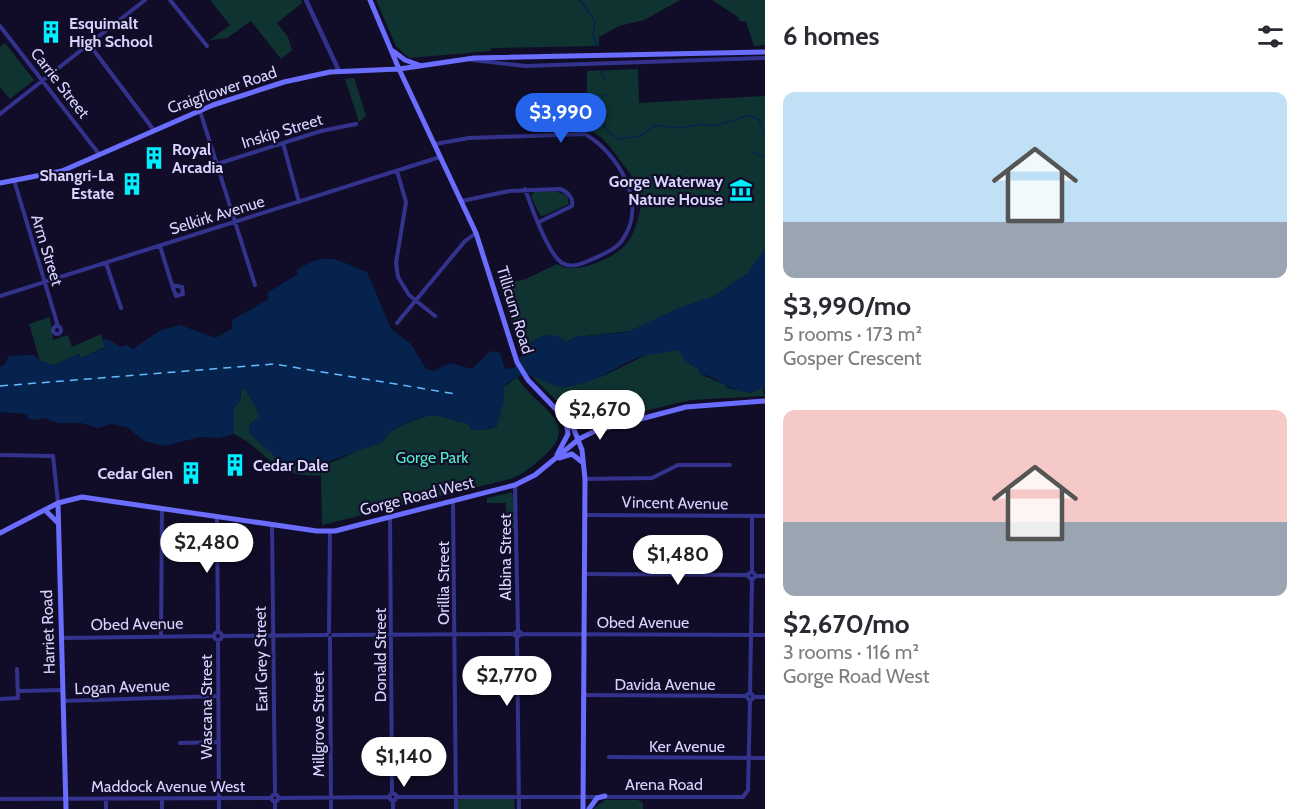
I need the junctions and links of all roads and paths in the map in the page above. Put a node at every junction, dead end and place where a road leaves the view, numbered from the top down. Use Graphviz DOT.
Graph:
graph roads {
  1 [pos="145,0"];
  2 [pos="170,0"];
  3 [pos="306,0"];
  4 [pos="370,0"];
  5 [pos="0,26"];
  6 [pos="89,44"];
  7 [pos="207,46"];
  8 [pos="390,48"];
  9 [pos="765,52"];
  10 [pos="578,56"];
  11 [pos="765,58"];
  12 [pos="463,59"];
  13 [pos="429,64"];
  14 [pos="578,65"];
  15 [pos="399,69"];
  16 [pos="339,71"];
  17 [pos="43,81"];
  18 [pos="199,110"];
  19 [pos="0,114"];
  20 [pos="356,124"];
  21 [pos="153,129"];
  22 [pos="283,143"];
  23 [pos="435,144"];
  24 [pos="100,155"];
  25 [pos="441,157"];
  26 [pos="217,164"];
  27 [pos="398,171"];
  28 [pos="14,180"];
  29 [pos="0,183"];
  30 [pos="525,189"];
  31 [pos="462,201"];
  32 [pos="299,202"];
  33 [pos="235,222"];
  34 [pos="539,222"];
  35 [pos="476,233"];
  36 [pos="160,246"];
  37 [pos="106,262"];
  38 [pos="44,282"];
  39 [pos="172,285"];
  40 [pos="255,285"];
  41 [pos="0,296"];
  42 [pos="415,300"];
  43 [pos="120,308"];
  44 [pos="435,316"];
  45 [pos="397,323"];
  46 [pos="58,326"];
  47 [pos="765,401"];
  48 [pos="564,415"];
  49 [pos="613,426"];
  50 [pos="579,440"];
  51 [pos="0,455"];
  52 [pos="554,459"];
  53 [pos="584,464"];
  54 [pos="730,465"];
  55 [pos="585,479"];
  56 [pos="515,485"];
  57 [pos="453,501"];
  58 [pos="58,503"];
  59 [pos="162,509"];
  60 [pos="45,510"];
  61 [pos="585,515"];
  62 [pos="217,516"];
  63 [pos="752,516"];
  64 [pos="765,516"];
  65 [pos="390,517"];
  66 [pos="58,523"];
  67 [pos="272,524"];
  68 [pos="330,531"];
  69 [pos="0,533"];
  70 [pos="752,571"];
  71 [pos="584,574"];
  72 [pos="747,575"];
  73 [pos="756,576"];
  74 [pos="765,576"];
  75 [pos="752,580"];
  76 [pos="392,634"];
  77 [pos="455,634"];
  78 [pos="518,634"];
  79 [pos="584,634"];
  80 [pos="273,635"];
  81 [pos="330,635"];
  82 [pos="751,635"];
  83 [pos="765,635"];
  84 [pos="161,636"];
  85 [pos="218,636"];
  86 [pos="61,638"];
  87 [pos="17,669"];
  88 [pos="63,690"];
  89 [pos="19,691"];
  90 [pos="750,692"];
  91 [pos="583,695"];
  92 [pos="219,696"];
  93 [pos="746,696"];
  94 [pos="754,696"];
  95 [pos="765,697"];
  96 [pos="0,699"];
  97 [pos="63,701"];
  98 [pos="750,701"];
  99 [pos="219,742"];
  100 [pos="180,743"];
  101 [pos="609,757"];
  102 [pos="748,758"];
  103 [pos="765,758"];
  104 [pos="584,795"];
  105 [pos="605,795"];
  106 [pos="456,796"];
  107 [pos="519,796"];
  108 [pos="331,797"];
  109 [pos="393,797"];
  110 [pos="106,798"];
  111 [pos="162,798"];
  112 [pos="219,798"];
  113 [pos="275,798"];
  114 [pos="0,799"];
  115 [pos="66,799"];
  116 [pos="66,809"];
  117 [pos="106,809"];
  118 [pos="162,809"];
  119 [pos="219,809"];
  120 [pos="275,809"];
  121 [pos="331,809"];
  122 [pos="393,809"];
  123 [pos="456,809"];
  124 [pos="519,809"];
  125 [pos="584,809"];
  126 [pos="589,809"];
  1 -- 6 [label="street"];
  2 -- 7 [label="street"];
  3 -- 16 [label="street"];
  4 -- 8 [label="main road, Tillicum Road"];
  5 -- 17 [label="street, Carrie Street"];
  6 -- 17 [label="street"];
  6 -- 21 [label="street"];
  8 -- 13 [label="main road"];
  8 -- 15 [label="main road, Tillicum Road"];
  9 -- 10 [label="main road, Craigflower Road"];
  10 -- 12 [label="main road, Craigflower Road"];
  10 -- 14 [label="street"];
  11 -- 14 [label="street, Craigflower Road"];
  12 -- 13 [label="main road, Craigflower Road"];
  12 -- 14 [label="street, Craigflower Road"];
  13 -- 15 [label="main road, Craigflower Road"];
  15 -- 16 [label="main road, Craigflower Road"];
  15 -- 23 [label="main road, Tillicum Road"];
  16 -- 18 [label="main road, Craigflower Road"];
  17 -- 19 [label="street"];
  17 -- 24 [label="street, Carrie Street"];
  18 -- 21 [label="main road, Craigflower Road"];
  18 -- 26 [label="street"];
  20 -- 22 [label="street, Inskip Street"];
  21 -- 24 [label="main road, Craigflower Road"];
  22 -- 26 [label="street, Inskip Street"];
  22 -- 32 [label="street"];
  23 -- 25 [label="main road, Tillicum Road"];
  23 -- 34 [label="street"];
  24 -- 28 [label="main road, Craigflower Road"];
  25 -- 27 [label="street, Selkirk Avenue"];
  25 -- 31 [label="main road, Tillicum Road"];
  26 -- 33 [label="street"];
  27 -- 32 [label="street, Selkirk Avenue"];
  27 -- 42 [label="street"];
  28 -- 29 [label="main road, Craigflower Road"];
  28 -- 38 [label="street, Arm Street"];
  30 -- 31 [label="street"];
  30 -- 34 [label="street"];
  30 -- 34 [label="street"];
  31 -- 35 [label="main road, Tillicum Road"];
  32 -- 33 [label="street, Selkirk Avenue"];
  33 -- 36 [label="street, Selkirk Avenue"];
  33 -- 40 [label="street"];
  35 -- 42 [label="street"];
  35 -- 48 [label="main road, Tillicum Road"];
  36 -- 37 [label="street, Selkirk Avenue"];
  36 -- 39 [label="street"];
  37 -- 38 [label="street, Selkirk Avenue"];
  37 -- 43 [label="street"];
  38 -- 41 [label="street, Selkirk Avenue"];
  38 -- 46 [label="street, Arm Street"];
  42 -- 44 [label="street"];
  42 -- 45 [label="street"];
  47 -- 49 [label="main road, Gorge Road West"];
  48 -- 49 [label="main road"];
  48 -- 50 [label="main road, Tillicum Road"];
  48 -- 52 [label="main road"];
  49 -- 50 [label="main road, Gorge Road West"];
  50 -- 52 [label="main road, Gorge Road West"];
  50 -- 53 [label="main road, Tillicum Road"];
  51 -- 58 [label="street, Harriet Road"];
  52 -- 53 [label="main road"];
  52 -- 56 [label="main road, Gorge Road West"];
  53 -- 55 [label="main road, Tillicum Road"];
  54 -- 55 [label="street"];
  55 -- 61 [label="main road, Tillicum Road"];
  56 -- 57 [label="main road, Gorge Road West"];
  56 -- 78 [label="street, Albina Street"];
  57 -- 65 [label="main road, Gorge Road West"];
  57 -- 77 [label="street, Orillia Street"];
  58 -- 59 [label="main road, Gorge Road West"];
  58 -- 60 [label="main road, Gorge Road West"];
  58 -- 66 [label="main road, Harriet Road"];
  59 -- 62 [label="main road, Gorge Road West"];
  59 -- 84 [label="street"];
  60 -- 66 [label="main road"];
  60 -- 69 [label="main road, Gorge Road West"];
  61 -- 63 [label="street, Vincent Avenue"];
  61 -- 71 [label="main road, Tillicum Road"];
  62 -- 67 [label="main road, Gorge Road West"];
  62 -- 85 [label="street, Wascana Street"];
  63 -- 64 [label="street, Vincent Avenue"];
  63 -- 70 [label="street"];
  65 -- 68 [label="main road, Gorge Road West"];
  65 -- 76 [label="street, Donald Street"];
  66 -- 86 [label="main road, Harriet Road"];
  67 -- 68 [label="main road, Gorge Road West"];
  67 -- 80 [label="street, Earl Grey Street"];
  68 -- 81 [label="street, Millgrove Street"];
  70 -- 72 [label="street"];
  70 -- 73 [label="street"];
  71 -- 72 [label="street"];
  71 -- 79 [label="main road, Tillicum Road"];
  72 -- 75 [label="street"];
  73 -- 74 [label="street"];
  73 -- 75 [label="street"];
  75 -- 82 [label="street"];
  76 -- 77 [label="street, Obed Avenue"];
  76 -- 81 [label="street, Obed Avenue"];
  76 -- 109 [label="street, Donald Street"];
  77 -- 78 [label="street, Obed Avenue"];
  77 -- 106 [label="street, Orillia Street"];
  78 -- 79 [label="street, Obed Avenue"];
  78 -- 107 [label="street, Albina Street"];
  79 -- 82 [label="street, Obed Avenue"];
  79 -- 91 [label="main road, Tillicum Road"];
  80 -- 81 [label="street, Obed Avenue"];
  80 -- 85 [label="street, Obed Avenue"];
  80 -- 113 [label="street, Earl Grey Street"];
  81 -- 108 [label="street, Millgrove Street"];
  82 -- 83 [label="street, Obed Avenue"];
  82 -- 90 [label="street"];
  84 -- 85 [label="street, Obed Avenue"];
  84 -- 86 [label="street, Obed Avenue"];
  85 -- 92 [label="street, Wascana Street"];
  86 -- 88 [label="main road, Harriet Road"];
  87 -- 89 [label="street"];
  88 -- 89 [label="street"];
  88 -- 97 [label="main road, Harriet Road"];
  89 -- 96 [label="street"];
  90 -- 93 [label="street"];
  90 -- 94 [label="street"];
  91 -- 93 [label="street, Davida Avenue"];
  91 -- 104 [label="main road, Tillicum Road"];
  92 -- 97 [label="street, Logan Avenue"];
  92 -- 99 [label="street, Wascana Street"];
  93 -- 98 [label="street"];
  94 -- 95 [label="street"];
  94 -- 98 [label="street"];
  97 -- 115 [label="main road, Harriet Road"];
  98 -- 102 [label="street"];
  99 -- 100 [label="street"];
  99 -- 112 [label="street, Wascana Street"];
  101 -- 102 [label="street, Ker Avenue"];
  102 -- 103 [label="street, Ker Avenue"];
  102 -- 105 [label="street, Arena Road"];
  104 -- 105 [label="street, Arena Road"];
  104 -- 107 [label="street, Maddock Avenue West"];
  104 -- 125 [label="main road, Tillicum Road"];
  105 -- 126 [label="main road"];
  106 -- 107 [label="street, Maddock Avenue West"];
  106 -- 109 [label="street, Maddock Avenue West"];
  106 -- 123 [label="street, Orillia Street"];
  107 -- 124 [label="street, Albina Street"];
  108 -- 109 [label="street, Maddock Avenue West"];
  108 -- 113 [label="street, Maddock Avenue West"];
  108 -- 121 [label="street, Millgrove Street"];
  109 -- 122 [label="street, Donald Street"];
  110 -- 111 [label="street, Maddock Avenue West"];
  110 -- 115 [label="street, Maddock Avenue West"];
  110 -- 117 [label="street"];
  111 -- 112 [label="street, Maddock Avenue West"];
  111 -- 118 [label="street"];
  112 -- 113 [label="street, Maddock Avenue West"];
  112 -- 119 [label="street, Wascana Street"];
  113 -- 120 [label="street, Earl Grey Street"];
  114 -- 115 [label="street, Maddock Avenue West"];
  115 -- 116 [label="main road, Harriet Road"];
}
